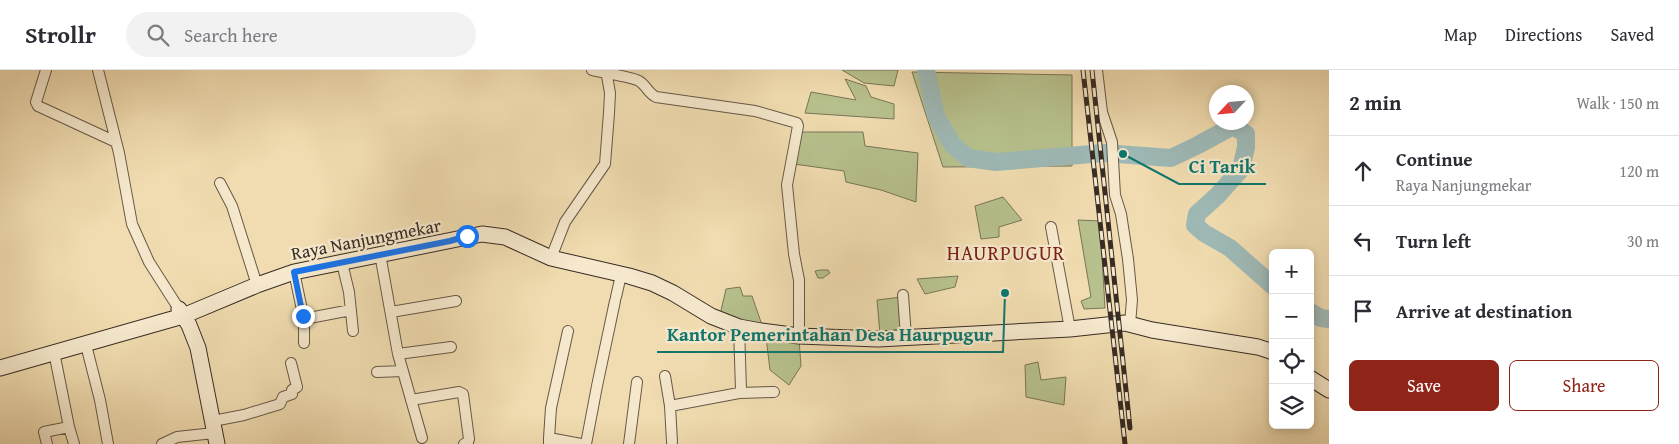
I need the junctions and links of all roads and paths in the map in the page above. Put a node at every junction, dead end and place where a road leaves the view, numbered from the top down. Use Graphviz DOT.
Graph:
graph roads {
  1 [pos="46,70"];
  2 [pos="98,70"];
  3 [pos="592,70"];
  4 [pos="1097,70"];
  5 [pos="607,72"];
  6 [pos="116,142"];
  7 [pos="220,183"];
  8 [pos="1051,228"];
  9 [pos="380,254"];
  10 [pos="551,258"];
  11 [pos="342,263"];
  12 [pos="294,272"];
  13 [pos="622,275"];
  14 [pos="257,284"];
  15 [pos="903,296"];
  16 [pos="456,301"];
  17 [pos="351,310"];
  18 [pos="391,312"];
  19 [pos="181,313"];
  20 [pos="304,319"];
  21 [pos="1130,324"];
  22 [pos="739,327"];
  23 [pos="1070,329"];
  24 [pos="353,331"];
  25 [pos="568,331"];
  26 [pos="799,336"];
  27 [pos="906,337"];
  28 [pos="304,343"];
  29 [pos="86,344"];
  30 [pos="451,347"];
  31 [pos="1269,351"];
  32 [pos="54,352"];
  33 [pos="398,354"];
  34 [pos="291,363"];
  35 [pos="0,368"];
  36 [pos="402,371"];
  37 [pos="377,372"];
  38 [pos="665,376"];
  39 [pos="1314,381"];
  40 [pos="636,382"];
  41 [pos="1329,390"];
  42 [pos="774,392"];
  43 [pos="738,394"];
  44 [pos="411,400"];
  45 [pos="670,406"];
  46 [pos="69,427"];
  47 [pos="215,433"];
  48 [pos="422,438"];
  49 [pos="549,441"];
  50 [pos="672,442"];
  51 [pos="47,444"];
  52 [pos="74,444"];
  53 [pos="108,444"];
  54 [pos="162,444"];
  55 [pos="464,444"];
  56 [pos="582,444"];
  57 [pos="586,444"];
  58 [pos="629,444"];
  1 -- 6 [label="street"];
  2 -- 6 [label="street"];
  3 -- 5 [label="street"];
  4 -- 21 [label="street"];
  5 -- 10 [label="street"];
  5 -- 26 [label="street"];
  6 -- 19 [label="street"];
  7 -- 14 [label="street"];
  8 -- 23 [label="street"];
  9 -- 10 [label="main road, Raya Nanjungmekar"];
  9 -- 11 [label="main road, Raya Nanjungmekar"];
  9 -- 18 [label="street"];
  10 -- 13 [label="main road"];
  11 -- 12 [label="main road, Raya Nanjungmekar"];
  11 -- 17 [label="street"];
  12 -- 14 [label="main road, Raya Nanjungmekar"];
  12 -- 20 [label="street"];
  13 -- 22 [label="main road"];
  13 -- 57 [label="street"];
  14 -- 19 [label="main road, Raya Nanjungmekar"];
  15 -- 27 [label="street"];
  16 -- 18 [label="street"];
  17 -- 20 [label="street"];
  17 -- 24 [label="street"];
  18 -- 33 [label="street"];
  19 -- 29 [label="main road, Raya Nanjungmekar"];
  19 -- 47 [label="main road"];
  20 -- 28 [label="street"];
  21 -- 23 [label="main road"];
  21 -- 31 [label="main road"];
  22 -- 26 [label="main road"];
  22 -- 43 [label="street"];
  23 -- 27 [label="main road"];
  25 -- 49 [label="street"];
  26 -- 27 [label="main road"];
  29 -- 32 [label="main road, Raya Nanjungmekar"];
  29 -- 53 [label="street"];
  30 -- 33 [label="street"];
  32 -- 35 [label="main road, Raya Nanjungmekar"];
  32 -- 46 [label="street"];
  33 -- 36 [label="street"];
  34 -- 47 [label="street"];
  36 -- 37 [label="street"];
  36 -- 44 [label="street"];
  38 -- 45 [label="street"];
  39 -- 41 [label="main road"];
  40 -- 58 [label="street"];
  42 -- 43 [label="street"];
  43 -- 45 [label="street"];
  44 -- 48 [label="street"];
  44 -- 55 [label="street"];
  45 -- 50 [label="street"];
  46 -- 51 [label="street"];
  46 -- 52 [label="street"];
  47 -- 54 [label="street"];
  49 -- 56 [label="street"];
}
